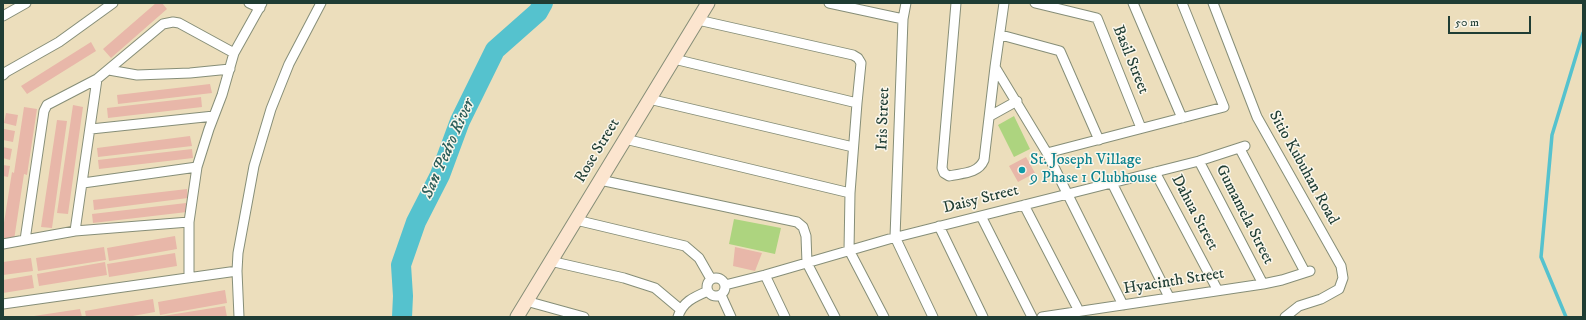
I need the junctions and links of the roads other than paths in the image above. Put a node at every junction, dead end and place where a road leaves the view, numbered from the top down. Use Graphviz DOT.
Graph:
graph roads {
  1 [pos="26,3"];
  2 [pos="113,3"];
  3 [pos="249,3"];
  4 [pos="321,3"];
  5 [pos="708,3"];
  6 [pos="828,3"];
  7 [pos="906,3"];
  8 [pos="956,3"];
  9 [pos="1004,3"];
  10 [pos="1035,3"];
  11 [pos="1133,3"];
  12 [pos="1182,3"];
  13 [pos="1212,3"];
  14 [pos="261,6"];
  15 [pos="3,16"];
  16 [pos="903,19"];
  17 [pos="698,20"];
  18 [pos="1001,35"];
  19 [pos="234,53"];
  20 [pos="674,60"];
  21 [pos="996,67"];
  22 [pos="230,68"];
  23 [pos="110,70"];
  24 [pos="3,75"];
  25 [pos="97,79"];
  26 [pos="649,99"];
  27 [pos="1017,101"];
  28 [pos="857,103"];
  29 [pos="214,116"];
  30 [pos="990,116"];
  31 [pos="1182,118"];
  32 [pos="1141,128"];
  33 [pos="91,129"];
  34 [pos="625,139"];
  35 [pos="1099,140"];
  36 [pos="853,147"];
  37 [pos="1047,153"];
  38 [pos="1199,161"];
  39 [pos="197,167"];
  40 [pos="1155,172"];
  41 [pos="600,180"];
  42 [pos="1112,182"];
  43 [pos="83,183"];
  44 [pos="850,193"];
  45 [pos="1068,194"];
  46 [pos="1024,205"];
  47 [pos="981,216"];
  48 [pos="576,220"];
  49 [pos="189,222"];
  50 [pos="939,226"];
  51 [pos="75,231"];
  52 [pos="895,237"];
  53 [pos="25,240"];
  54 [pos="3,244"];
  55 [pos="850,250"];
  56 [pos="550,261"];
  57 [pos="807,263"];
  58 [pos="237,271"];
  59 [pos="1307,272"];
  60 [pos="765,275"];
  61 [pos="189,278"];
  62 [pos="711,279"];
  63 [pos="1263,284"];
  64 [pos="725,285"];
  65 [pos="1217,290"];
  66 [pos="708,291"];
  67 [pos="721,295"];
  68 [pos="1169,297"];
  69 [pos="526,302"];
  70 [pos="3,304"];
  71 [pos="1123,305"];
  72 [pos="1079,311"];
  73 [pos="679,313"];
  74 [pos="240,317"];
  75 [pos="517,317"];
  76 [pos="584,317"];
  77 [pos="731,317"];
  78 [pos="785,317"];
  79 [pos="835,317"];
  80 [pos="884,317"];
  81 [pos="933,317"];
  82 [pos="983,317"];
  83 [pos="1032,317"];
  84 [pos="1042,317"];
  85 [pos="1285,317"];
  1 -- 15 [label="street"];
  2 -- 24 [label="street"];
  3 -- 14 [label="street"];
  4 -- 58 [label="street"];
  5 -- 17 [label="street, Rose Street"];
  6 -- 16 [label="street"];
  7 -- 16 [label="street, Iris Street"];
  8 -- 30 [label="street"];
  9 -- 18 [label="street"];
  10 -- 32 [label="street, Basil Street"];
  11 -- 31 [label="street"];
  12 -- 31 [label="street"];
  13 -- 85 [label="street, Sitio Kubuhan Road"];
  14 -- 19 [label="street"];
  16 -- 52 [label="street, Iris Street"];
  17 -- 20 [label="street, Rose Street"];
  17 -- 28 [label="street"];
  18 -- 21 [label="street"];
  18 -- 35 [label="street"];
  19 -- 22 [label="street"];
  19 -- 23 [label="street"];
  20 -- 26 [label="street, Rose Street"];
  20 -- 28 [label="street"];
  21 -- 27 [label="street"];
  21 -- 30 [label="street"];
  22 -- 23 [label="street"];
  22 -- 29 [label="street"];
  23 -- 25 [label="street"];
  25 -- 33 [label="street"];
  25 -- 53 [label="street"];
  26 -- 34 [label="street, Rose Street"];
  26 -- 36 [label="street"];
  27 -- 30 [label="street"];
  27 -- 37 [label="street"];
  28 -- 36 [label="street"];
  29 -- 33 [label="street"];
  29 -- 39 [label="street"];
  31 -- 32 [label="street"];
  32 -- 35 [label="street"];
  33 -- 43 [label="street"];
  34 -- 41 [label="street, Rose Street"];
  34 -- 44 [label="street"];
  35 -- 37 [label="street"];
  36 -- 44 [label="street"];
  37 -- 45 [label="street"];
  38 -- 40 [label="street, Daisy Street"];
  38 -- 59 [label="street, Daisy Street"];
  38 -- 63 [label="street, Gumamela Street"];
  39 -- 43 [label="street"];
  39 -- 49 [label="street"];
  40 -- 42 [label="street, Daisy Street"];
  40 -- 65 [label="street, Dahua Street"];
  41 -- 48 [label="street, Rose Street"];
  41 -- 57 [label="street"];
  42 -- 45 [label="street, Daisy Street"];
  42 -- 68 [label="street"];
  43 -- 51 [label="street"];
  44 -- 55 [label="street"];
  45 -- 46 [label="street, Daisy Street"];
  45 -- 71 [label="street"];
  46 -- 47 [label="street, Daisy Street"];
  46 -- 72 [label="street"];
  47 -- 50 [label="street, Daisy Street"];
  47 -- 83 [label="street"];
  48 -- 56 [label="street, Rose Street"];
  48 -- 62 [label="street"];
  49 -- 51 [label="street"];
  49 -- 61 [label="street"];
  50 -- 52 [label="street, Daisy Street"];
  50 -- 82 [label="street"];
  51 -- 53 [label="street"];
  52 -- 55 [label="street, Daisy Street"];
  52 -- 81 [label="street"];
  53 -- 54 [label="street"];
  55 -- 57 [label="street, Daisy Street"];
  55 -- 80 [label="street"];
  56 -- 69 [label="street, Rose Street"];
  56 -- 73 [label="street"];
  57 -- 60 [label="street, Daisy Street"];
  57 -- 79 [label="street"];
  58 -- 61 [label="street"];
  58 -- 74 [label="street"];
  59 -- 63 [label="street, Hyacinth Street"];
  60 -- 64 [label="street, Daisy Street"];
  60 -- 78 [label="street"];
  61 -- 70 [label="street"];
  62 -- 64 [label="street"];
  62 -- 66 [label="street"];
  63 -- 65 [label="street, Hyacinth Street"];
  64 -- 67 [label="street"];
  65 -- 68 [label="street, Hyacinth Street"];
  66 -- 67 [label="street"];
  66 -- 73 [label="street"];
  67 -- 77 [label="street"];
  68 -- 71 [label="street, Hyacinth Street"];
  69 -- 75 [label="street, Rose Street"];
  69 -- 76 [label="street"];
  71 -- 72 [label="street, Hyacinth Street"];
  72 -- 84 [label="street, Hyacinth Street"];
}
